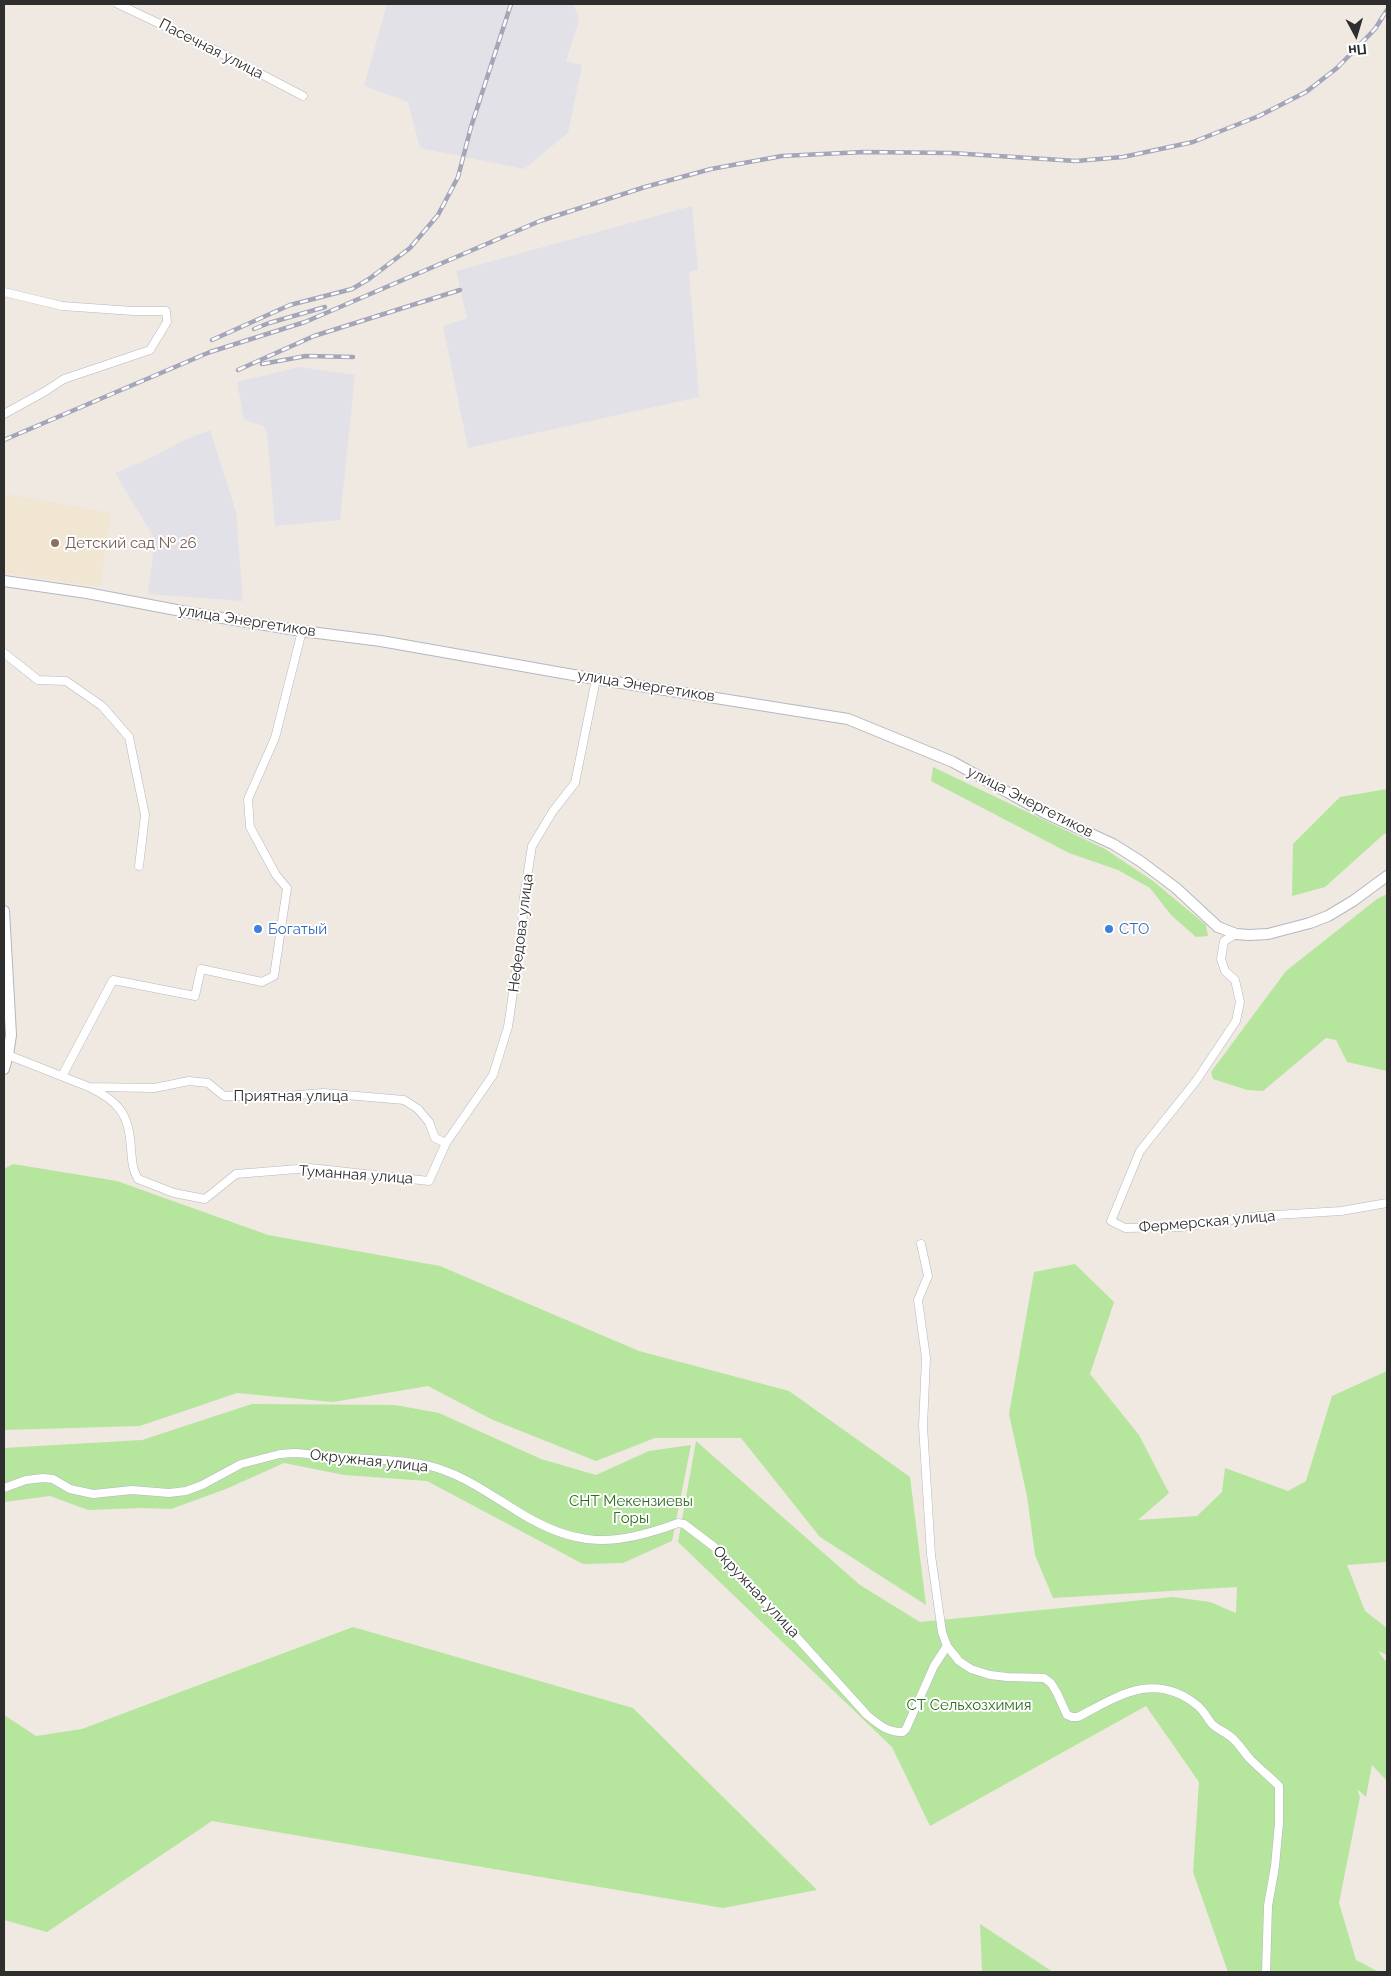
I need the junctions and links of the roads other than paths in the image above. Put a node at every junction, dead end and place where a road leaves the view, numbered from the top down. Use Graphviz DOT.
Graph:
graph roads {
  1 [pos="118,4"];
  2 [pos="303,96"];
  3 [pos="4,292"];
  4 [pos="4,414"];
  5 [pos="4,581"];
  6 [pos="302,631"];
  7 [pos="4,653"];
  8 [pos="596,679"];
  9 [pos="139,866"];
  10 [pos="1387,876"];
  11 [pos="4,911"];
  12 [pos="1236,934"];
  13 [pos="8,1055"];
  14 [pos="4,1068"];
  15 [pos="62,1076"];
  16 [pos="89,1088"];
  17 [pos="446,1143"];
  18 [pos="428,1181"];
  19 [pos="1387,1203"];
  20 [pos="921,1244"];
  21 [pos="4,1488"];
  22 [pos="947,1646"];
  23 [pos="1266,1972"];
  1 -- 2 [label="street, Пасечная улица"];
  3 -- 4 [label="street"];
  5 -- 6 [label="main road, улица Энергетиков"];
  6 -- 8 [label="main road, улица Энергетиков"];
  6 -- 15 [label="street"];
  7 -- 9 [label="street"];
  8 -- 12 [label="main road, улица Энергетиков"];
  8 -- 17 [label="street, Нефедова улица"];
  10 -- 12 [label="main road"];
  11 -- 13 [label="main road"];
  12 -- 19 [label="street, Фермерская улица"];
  13 -- 14 [label="main road"];
  13 -- 15 [label="street, Приятная улица"];
  15 -- 16 [label="street, Приятная улица"];
  16 -- 17 [label="street, Приятная улица"];
  16 -- 18 [label="street, Туманная улица"];
  17 -- 18 [label="street, Нефедова улица"];
  20 -- 22 [label="street"];
  21 -- 22 [label="street, Окружная улица"];
  22 -- 23 [label="street"];
}
